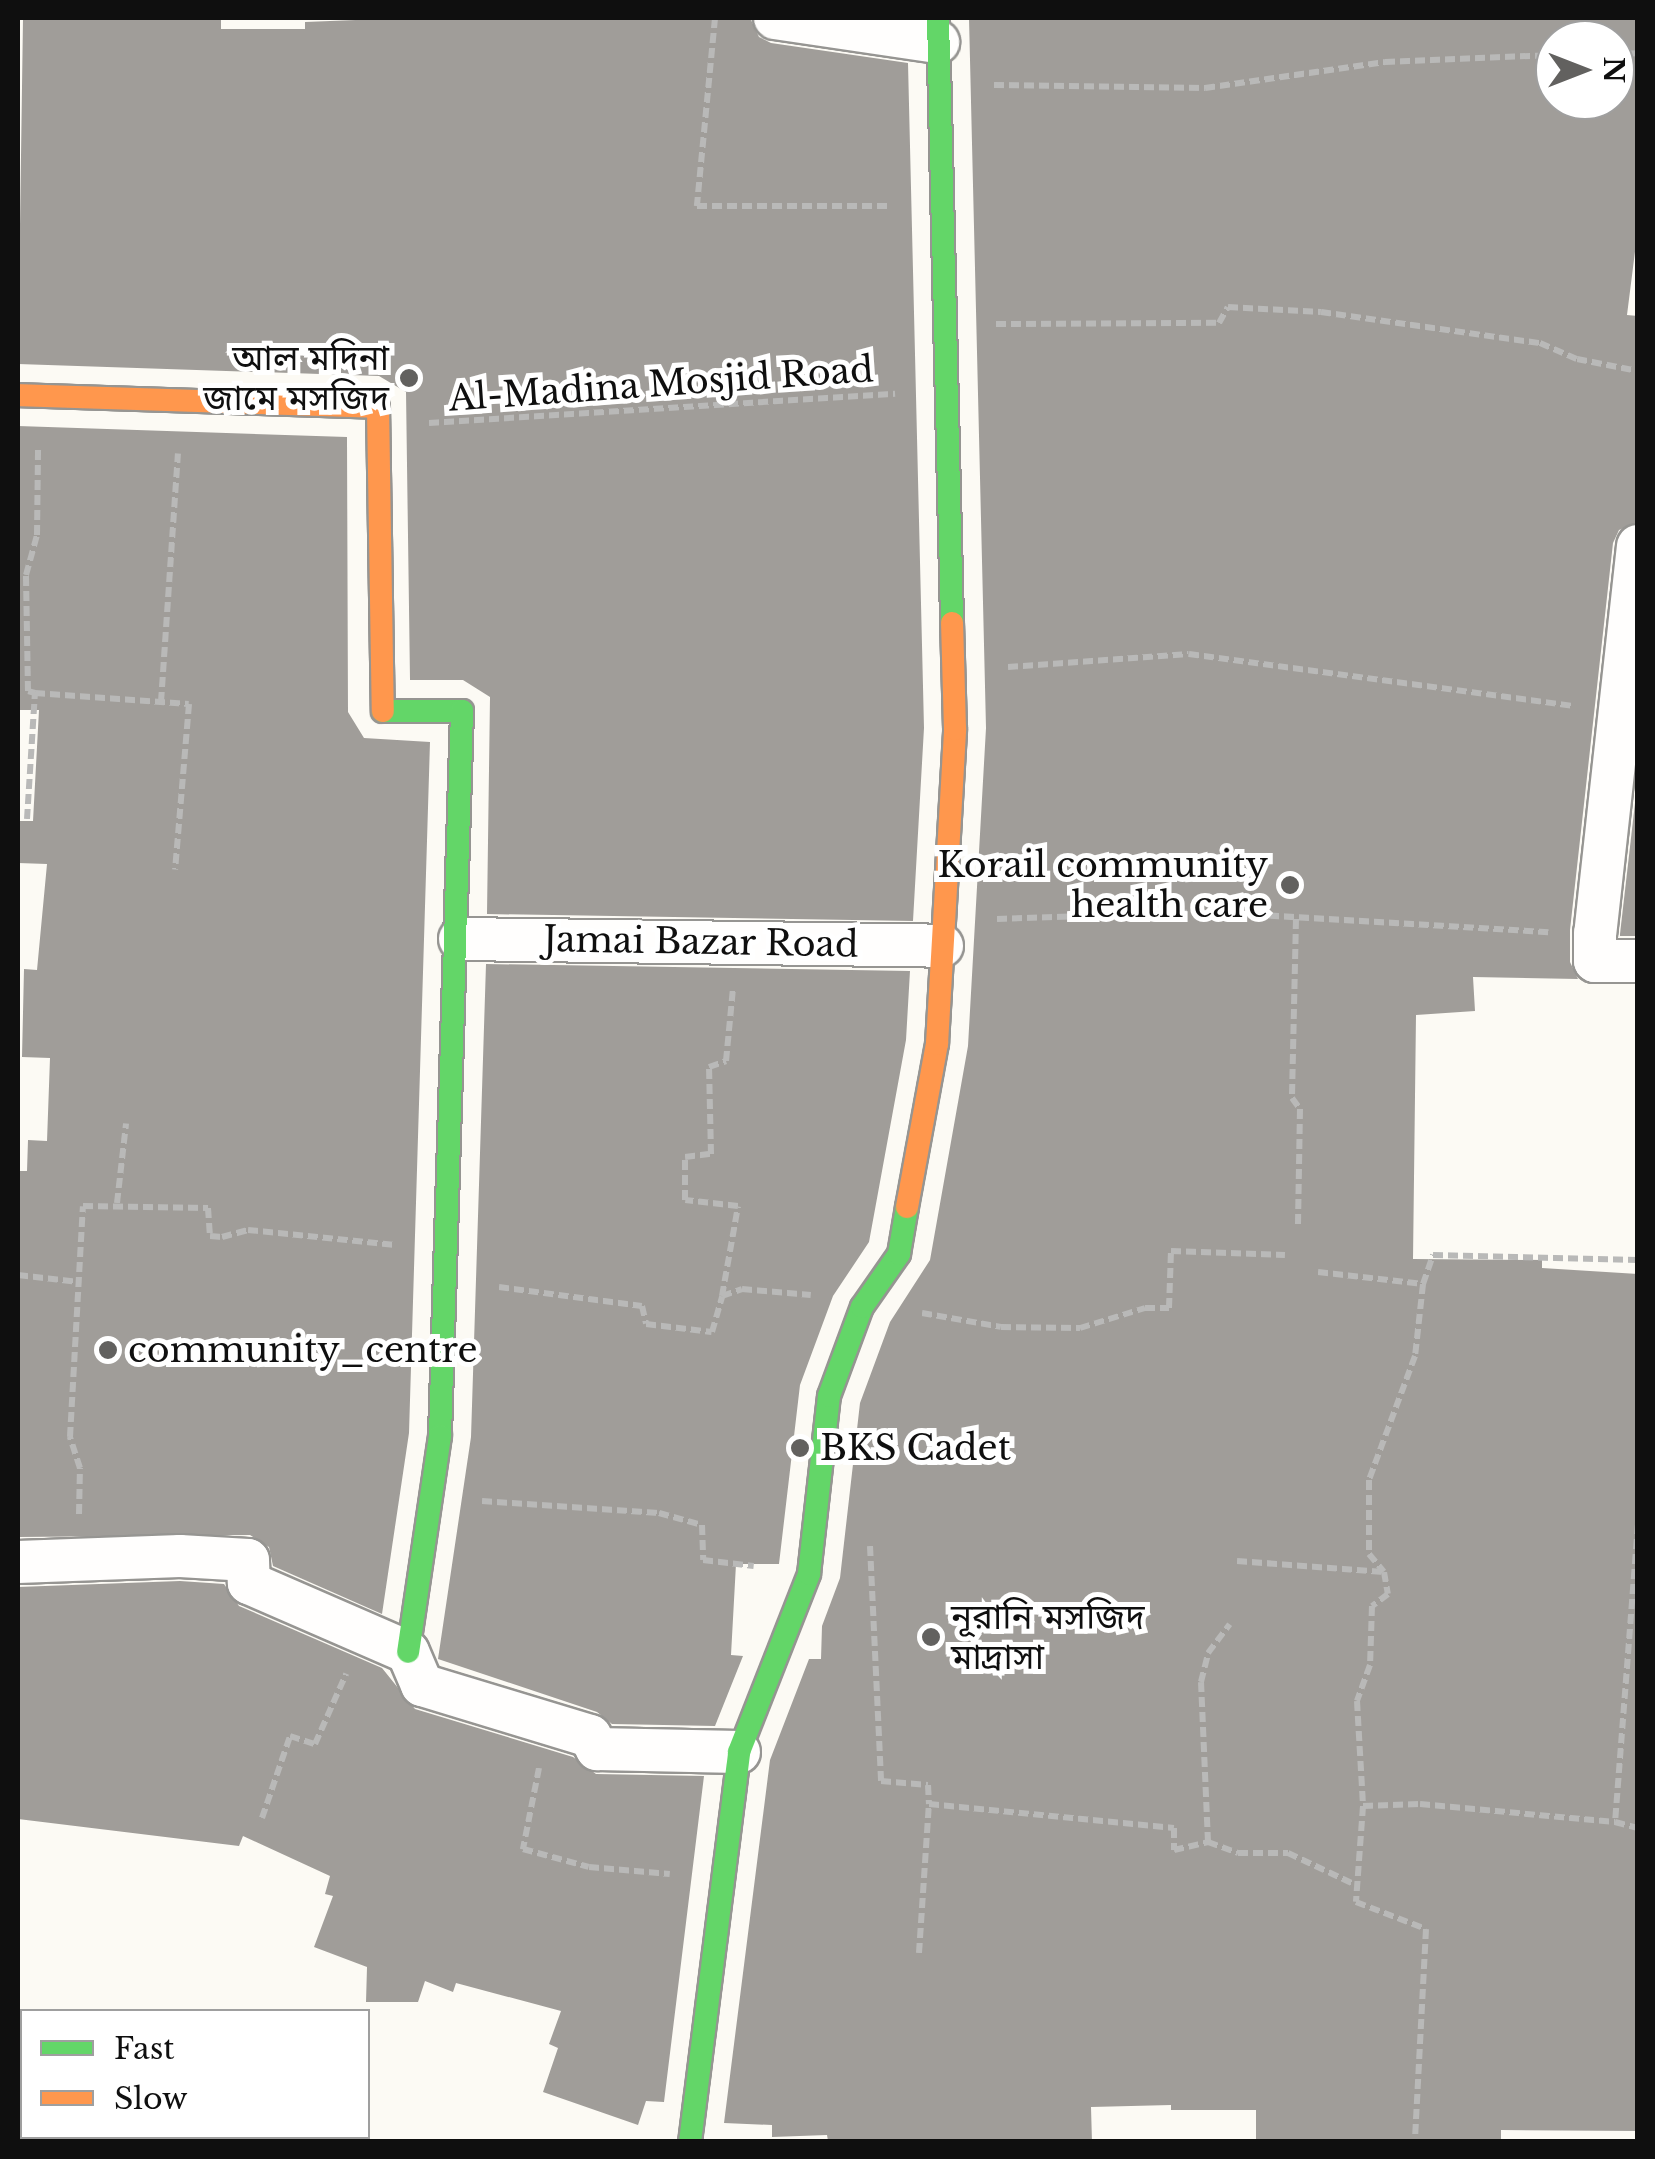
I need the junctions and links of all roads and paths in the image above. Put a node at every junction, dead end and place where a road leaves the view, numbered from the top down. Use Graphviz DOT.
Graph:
graph roads {
  1 [pos="715,18"];
  2 [pos="775,18"];
  3 [pos="938,48"];
  4 [pos="1535,56"];
  5 [pos="943,206"];
  6 [pos="945,322"];
  7 [pos="1638,370"];
  8 [pos="18,394"];
  9 [pos="948,394"];
  10 [pos="48,396"];
  11 [pos="180,402"];
  12 [pos="378,422"];
  13 [pos="1638,546"];
  14 [pos="952,669"];
  15 [pos="36,693"];
  16 [pos="161,702"];
  17 [pos="1616,710"];
  18 [pos="27,819"];
  19 [pos="176,869"];
  20 [pos="1296,919"];
  21 [pos="942,934"];
  22 [pos="460,940"];
  23 [pos="734,942"];
  24 [pos="1594,947"];
  25 [pos="1638,961"];
  26 [pos="126,1124"];
  27 [pos="117,1203"];
  28 [pos="1298,1229"];
  29 [pos="450,1247"];
  30 [pos="1285,1255"];
  31 [pos="1638,1260"];
  32 [pos="1318,1272"];
  33 [pos="18,1275"];
  34 [pos="448,1280"];
  35 [pos="79,1282"];
  36 [pos="1423,1284"];
  37 [pos="722,1296"];
  38 [pos="862,1307"];
  39 [pos="428,1495"];
  40 [pos="1638,1524"];
  41 [pos="870,1539"];
  42 [pos="82,1560"];
  43 [pos="1237,1561"];
  44 [pos="18,1562"];
  45 [pos="1384,1572"];
  46 [pos="810,1574"];
  47 [pos="1230,1624"];
  48 [pos="362,1631"];
  49 [pos="408,1652"];
  50 [pos="543,1724"];
  51 [pos="739,1752"];
  52 [pos="930,1804"];
  53 [pos="1363,1806"];
  54 [pos="262,1818"];
  55 [pos="1616,1822"];
  56 [pos="1638,1828"];
  57 [pos="1208,1842"];
  58 [pos="722,1877"];
  59 [pos="1356,1885"];
  60 [pos="919,1953"];
  61 [pos="690,2142"];
  62 [pos="1415,2142"];
  1 -- 5 [label="path"];
  2 -- 3 [label="street"];
  3 -- 4 [label="path"];
  3 -- 5 [label="street"];
  5 -- 6 [label="street"];
  6 -- 7 [label="path"];
  6 -- 9 [label="street"];
  8 -- 10 [label="street"];
  9 -- 12 [label="path, Al-Madina Mosjid Road"];
  9 -- 14 [label="street"];
  10 -- 11 [label="street"];
  10 -- 15 [label="path"];
  11 -- 12 [label="street"];
  11 -- 16 [label="path"];
  12 -- 22 [label="street"];
  13 -- 17 [label="street"];
  14 -- 17 [label="path"];
  14 -- 21 [label="street"];
  15 -- 16 [label="path"];
  15 -- 18 [label="path"];
  16 -- 19 [label="path"];
  17 -- 24 [label="street"];
  20 -- 21 [label="path"];
  20 -- 24 [label="path"];
  20 -- 28 [label="path"];
  21 -- 23 [label="street, Jamai Bazar Road"];
  21 -- 38 [label="street"];
  22 -- 23 [label="street, Jamai Bazar Road"];
  22 -- 29 [label="street"];
  23 -- 37 [label="path"];
  24 -- 25 [label="street"];
  26 -- 27 [label="path"];
  27 -- 29 [label="path"];
  27 -- 35 [label="path"];
  29 -- 34 [label="street"];
  30 -- 38 [label="path"];
  31 -- 36 [label="path"];
  32 -- 36 [label="path"];
  33 -- 35 [label="path"];
  34 -- 37 [label="path"];
  34 -- 39 [label="street"];
  35 -- 42 [label="path"];
  36 -- 45 [label="path"];
  37 -- 38 [label="path"];
  38 -- 46 [label="street"];
  39 -- 46 [label="path"];
  39 -- 49 [label="street"];
  40 -- 55 [label="path"];
  41 -- 52 [label="path"];
  42 -- 44 [label="street"];
  42 -- 48 [label="street"];
  43 -- 45 [label="path"];
  45 -- 53 [label="path"];
  46 -- 51 [label="street"];
  47 -- 57 [label="path"];
  48 -- 49 [label="street"];
  48 -- 54 [label="path"];
  49 -- 50 [label="street"];
  50 -- 51 [label="street"];
  50 -- 58 [label="path"];
  51 -- 58 [label="street"];
  52 -- 57 [label="path"];
  52 -- 60 [label="path"];
  53 -- 55 [label="path"];
  53 -- 59 [label="path"];
  55 -- 56 [label="path"];
  57 -- 59 [label="path"];
  58 -- 61 [label="street"];
  59 -- 62 [label="path"];
}
